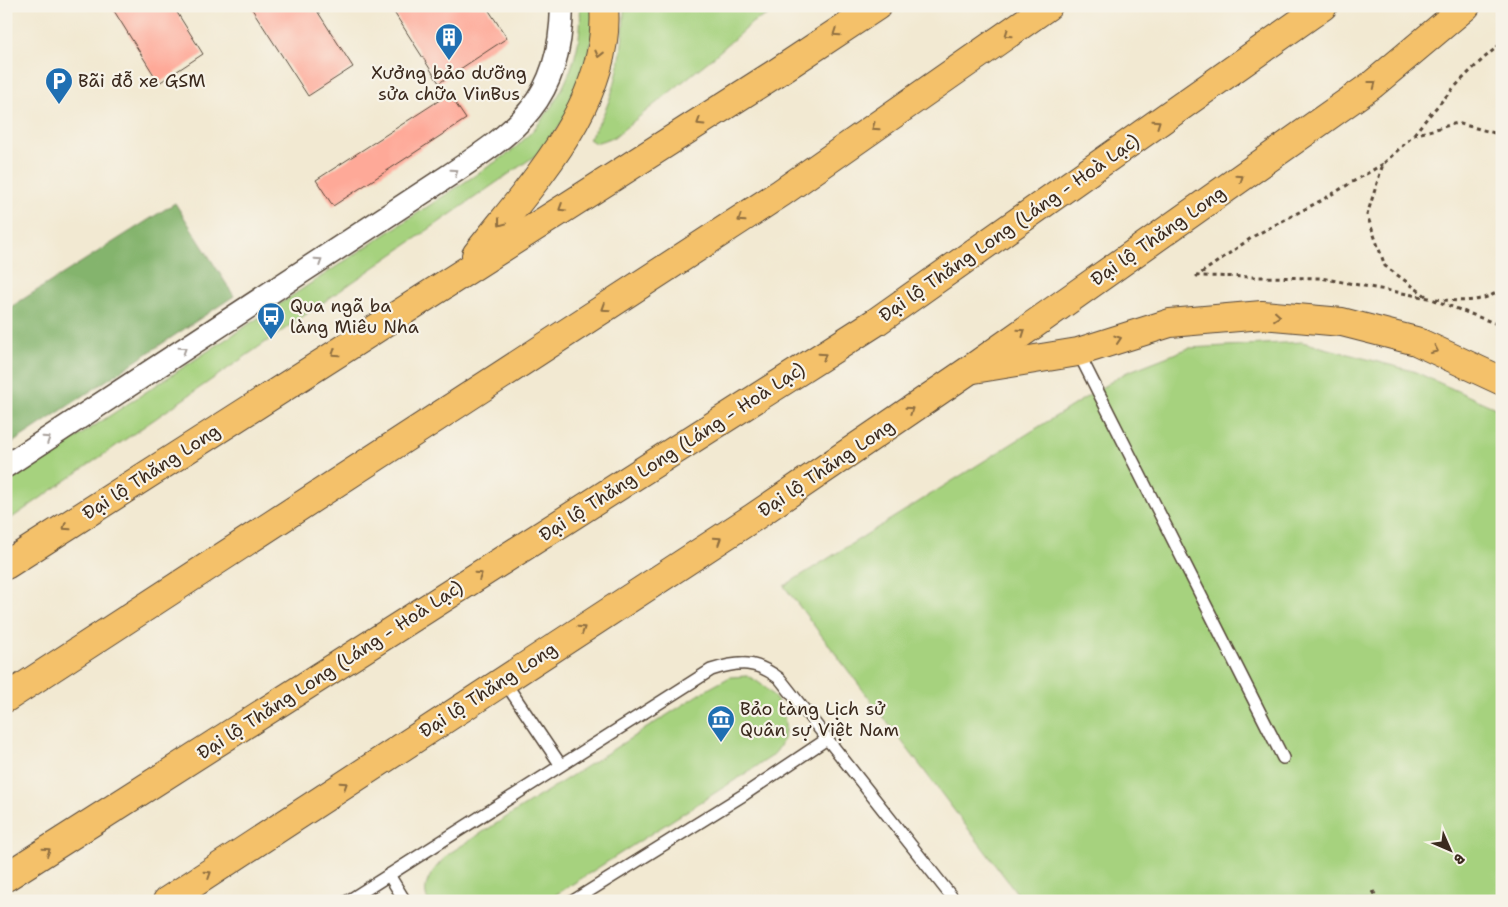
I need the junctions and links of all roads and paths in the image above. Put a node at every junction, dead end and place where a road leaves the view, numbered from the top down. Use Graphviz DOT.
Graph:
graph roads {
  1 [pos="562,6"];
  2 [pos="604,6"];
  3 [pos="877,6"];
  4 [pos="1048,6"];
  5 [pos="1323,6"];
  6 [pos="1466,6"];
  7 [pos="1502,43"];
  8 [pos="1414,135"];
  9 [pos="1502,135"];
  10 [pos="1383,164"];
  11 [pos="464,270"];
  12 [pos="1502,289"];
  13 [pos="1429,298"];
  14 [pos="1502,326"];
  15 [pos="1078,352"];
  16 [pos="968,370"];
  17 [pos="1502,381"];
  18 [pos="6,466"];
  19 [pos="6,565"];
  20 [pos="503,680"];
  21 [pos="6,698"];
  22 [pos="827,739"];
  23 [pos="1283,758"];
  24 [pos="560,764"];
  25 [pos="389,875"];
  26 [pos="6,877"];
  27 [pos="1373,891"];
  28 [pos="167,901"];
  29 [pos="348,901"];
  30 [pos="405,901"];
  31 [pos="573,901"];
  32 [pos="955,901"];
  33 [pos="1379,901"];
  18 -- 1 [label="street, one-way"];
  2 -- 11 [label="main road, one-way"];
  3 -- 11 [label="main road, Đại lộ Thăng Long, one-way"];
  4 -- 21 [label="main road, one-way"];
  26 -- 5 [label="main road, Đại lộ Thăng Long (Láng - Hoà Lạc), one-way"];
  16 -- 6 [label="main road, Đại lộ Thăng Long, one-way"];
  7 -- 8 [label="path"];
  8 -- 9 [label="path"];
  8 -- 10 [label="path"];
  10 -- 13 [label="path"];
  10 -- 13 [label="path"];
  11 -- 19 [label="main road, Đại lộ Thăng Long, one-way"];
  12 -- 13 [label="path"];
  13 -- 14 [label="path"];
  15 -- 16 [label="main road"];
  15 -- 17 [label="main road, one-way"];
  15 -- 23 [label="lane"];
  20 -- 16 [label="main road, Đại lộ Thăng Long, one-way"];
  20 -- 24 [label="lane"];
  28 -- 20 [label="main road, Đại lộ Thăng Long, one-way"];
  22 -- 24 [label="lane"];
  22 -- 31 [label="lane"];
  22 -- 32 [label="lane"];
  24 -- 25 [label="lane"];
  25 -- 29 [label="lane"];
  25 -- 30 [label="lane"];
  27 -- 33 [label="path"];
}
